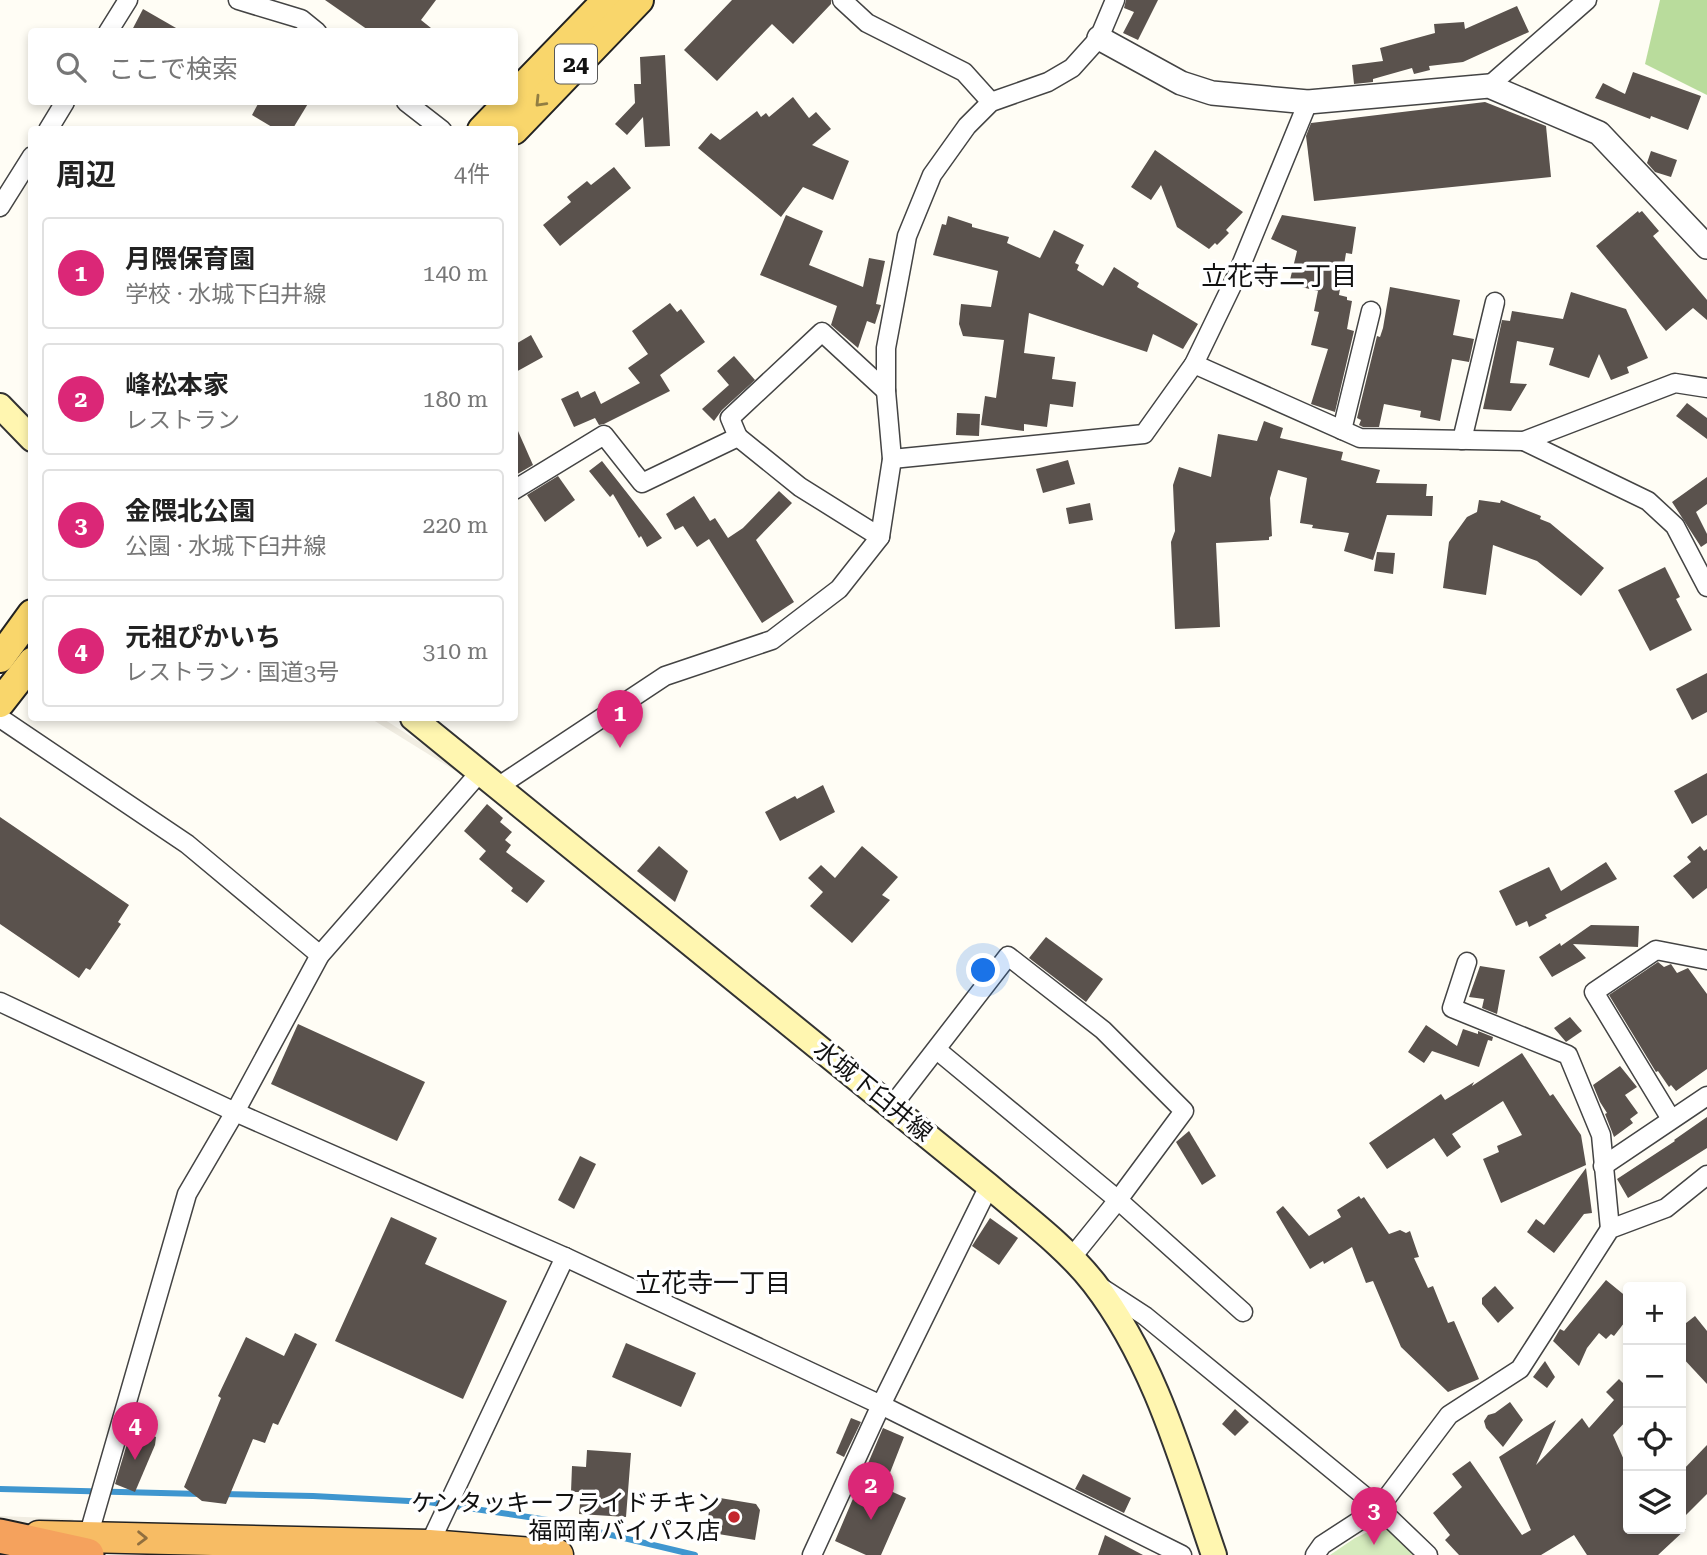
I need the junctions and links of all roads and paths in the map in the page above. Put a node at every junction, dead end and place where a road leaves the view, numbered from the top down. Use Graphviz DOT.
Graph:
graph roads {
  1 [pos="128,0"];
  2 [pos="237,0"];
  3 [pos="607,0"];
  4 [pos="639,0"];
  5 [pos="842,0"];
  6 [pos="1115,0"];
  7 [pos="1587,0"];
  8 [pos="110,28"];
  9 [pos="312,28"];
  10 [pos="1099,38"];
  11 [pos="1489,86"];
  12 [pos="518,92"];
  13 [pos="991,102"];
  14 [pos="1308,103"];
  15 [pos="63,105"];
  16 [pos="410,105"];
  17 [pos="506,105"];
  18 [pos="50,126"];
  19 [pos="437,126"];
  20 [pos="486,126"];
  21 [pos="518,126"];
  22 [pos="28,162"];
  23 [pos="0,207"];
  24 [pos="1707,247"];
  25 [pos="1495,302"];
  26 [pos="1371,312"];
  27 [pos="1194,364"];
  28 [pos="1707,388"];
  29 [pos="886,391"];
  30 [pos="0,406"];
  31 [pos="1342,430"];
  32 [pos="28,435"];
  33 [pos="738,437"];
  34 [pos="1462,440"];
  35 [pos="1524,441"];
  36 [pos="892,459"];
  37 [pos="518,488"];
  38 [pos="880,537"];
  39 [pos="1707,587"];
  40 [pos="28,620"];
  41 [pos="0,658"];
  42 [pos="28,667"];
  43 [pos="0,703"];
  44 [pos="0,718"];
  45 [pos="417,721"];
  46 [pos="490,778"];
  47 [pos="320,955"];
  48 [pos="1707,960"];
  49 [pos="1467,962"];
  50 [pos="0,1002"];
  51 [pos="937,1051"];
  52 [pos="1707,1096"];
  53 [pos="892,1106"];
  54 [pos="235,1112"];
  55 [pos="1671,1119"];
  56 [pos="1603,1166"];
  57 [pos="1707,1175"];
  58 [pos="989,1186"];
  59 [pos="1118,1200"];
  60 [pos="1610,1229"];
  61 [pos="565,1257"];
  62 [pos="1072,1257"];
  63 [pos="1093,1282"];
  64 [pos="1243,1312"];
  65 [pos="881,1405"];
  66 [pos="1379,1508"];
  67 [pos="0,1536"];
  68 [pos="429,1545"];
  69 [pos="88,1546"];
  70 [pos="558,1555"];
  71 [pos="812,1555"];
  72 [pos="1182,1555"];
  73 [pos="1214,1555"];
  74 [pos="1315,1555"];
  75 [pos="1428,1555"];
  1 -- 8 [label="street"];
  2 -- 9 [label="street"];
  3 -- 12 [label="main road, 24"];
  4 -- 21 [label="main road, 24, one-way"];
  5 -- 13 [label="street"];
  6 -- 10 [label="street"];
  7 -- 11 [label="street"];
  10 -- 13 [label="street"];
  10 -- 14 [label="street"];
  11 -- 14 [label="street"];
  11 -- 24 [label="street"];
  13 -- 29 [label="street"];
  14 -- 27 [label="street"];
  15 -- 18 [label="street"];
  16 -- 19 [label="street"];
  17 -- 20 [label="main road"];
  22 -- 23 [label="street"];
  25 -- 34 [label="street"];
  26 -- 31 [label="street"];
  27 -- 31 [label="street"];
  27 -- 36 [label="street"];
  28 -- 35 [label="street"];
  29 -- 33 [label="street"];
  29 -- 36 [label="street"];
  30 -- 32 [label="main road"];
  31 -- 34 [label="street"];
  33 -- 37 [label="street"];
  33 -- 38 [label="street"];
  34 -- 35 [label="street"];
  35 -- 39 [label="street"];
  36 -- 38 [label="street"];
  38 -- 46 [label="street"];
  40 -- 41 [label="main road"];
  42 -- 43 [label="main road"];
  44 -- 47 [label="street"];
  45 -- 46 [label="main road, 水城下臼井線"];
  46 -- 47 [label="street"];
  46 -- 53 [label="main road, 水城下臼井線"];
  47 -- 54 [label="street"];
  48 -- 55 [label="street"];
  49 -- 56 [label="street"];
  50 -- 54 [label="street"];
  51 -- 53 [label="street"];
  51 -- 59 [label="street"];
  51 -- 59 [label="street"];
  52 -- 55 [label="street"];
  53 -- 58 [label="main road, 水城下臼井線"];
  54 -- 61 [label="street"];
  54 -- 69 [label="street"];
  55 -- 56 [label="street"];
  56 -- 60 [label="street"];
  57 -- 60 [label="street"];
  58 -- 62 [label="main road, 水城下臼井線"];
  58 -- 65 [label="street"];
  59 -- 62 [label="street"];
  59 -- 64 [label="street"];
  60 -- 66 [label="street"];
  61 -- 65 [label="street"];
  61 -- 68 [label="street"];
  62 -- 63 [label="main road, 水城下臼井線"];
  63 -- 66 [label="street"];
  63 -- 73 [label="main road, 水城下臼井線"];
  65 -- 71 [label="street"];
  65 -- 72 [label="street"];
  66 -- 74 [label="street"];
  66 -- 75 [label="street"];
  67 -- 69 [label="highway"];
  69 -- 68 [label="highway, one-way"];
  68 -- 70 [label="highway"];
}
